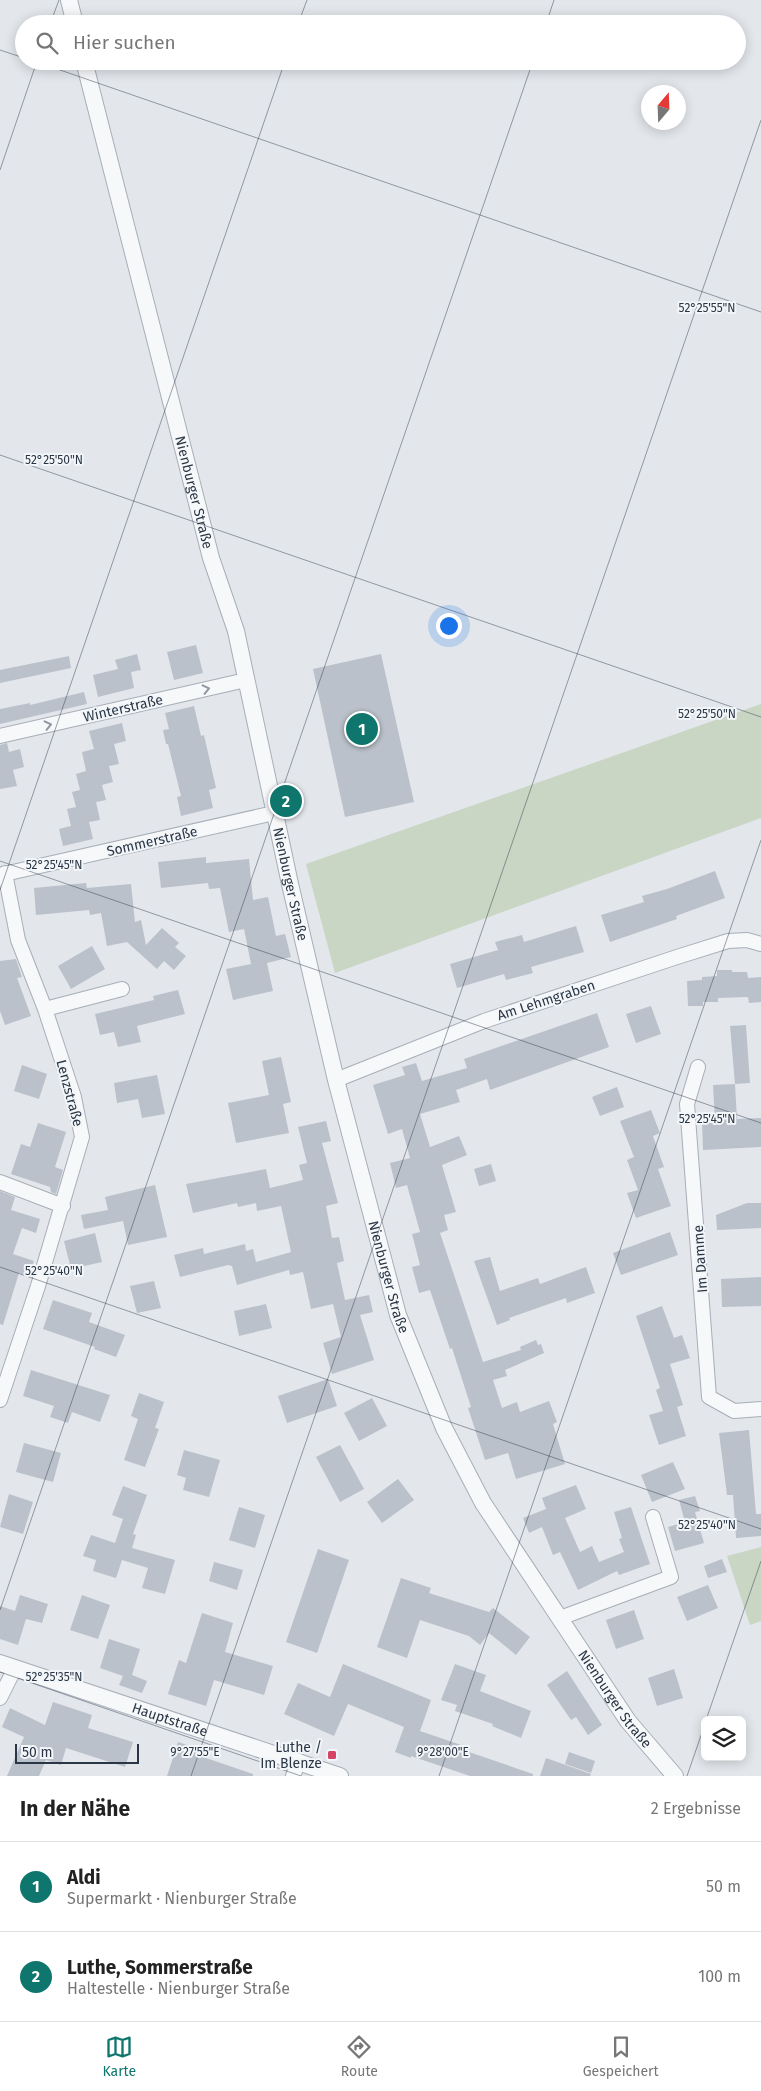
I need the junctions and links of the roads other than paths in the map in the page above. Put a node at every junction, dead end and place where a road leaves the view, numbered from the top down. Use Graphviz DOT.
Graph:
graph roads {
  1 [pos="69,0"];
  2 [pos="73,15"];
  3 [pos="86,70"];
  4 [pos="246,680"];
  5 [pos="0,736"];
  6 [pos="274,813"];
  7 [pos="3,874"];
  8 [pos="761,944"];
  9 [pos="122,989"];
  10 [pos="46,1009"];
  11 [pos="698,1067"];
  12 [pos="336,1080"];
  13 [pos="0,1182"];
  14 [pos="63,1206"];
  15 [pos="0,1400"];
  16 [pos="761,1409"];
  17 [pos="653,1517"];
  18 [pos="560,1618"];
  19 [pos="8,1665"];
  20 [pos="0,1698"];
  21 [pos="296,1768"];
  22 [pos="340,1776"];
  23 [pos="675,1776"];
  1 -- 2 [label="street"];
  3 -- 4 [label="street, Nienburger Straße"];
  5 -- 4 [label="street, Winterstraße, one-way"];
  4 -- 6 [label="street, Nienburger Straße"];
  6 -- 7 [label="street, Sommerstraße"];
  6 -- 12 [label="street, Nienburger Straße"];
  7 -- 10 [label="street, Lenzstraße"];
  8 -- 12 [label="street, Am Lehmgraben"];
  9 -- 10 [label="street"];
  10 -- 14 [label="street, Lenzstraße"];
  11 -- 16 [label="street, Im Damme"];
  12 -- 18 [label="street, Nienburger Straße"];
  13 -- 14 [label="street"];
  14 -- 15 [label="street, Lenzstraße"];
  17 -- 18 [label="street"];
  18 -- 23 [label="street, Nienburger Straße"];
  19 -- 20 [label="street"];
  19 -- 21 [label="street, Hauptstraße"];
  21 -- 22 [label="street, Hauptstraße"];
}
